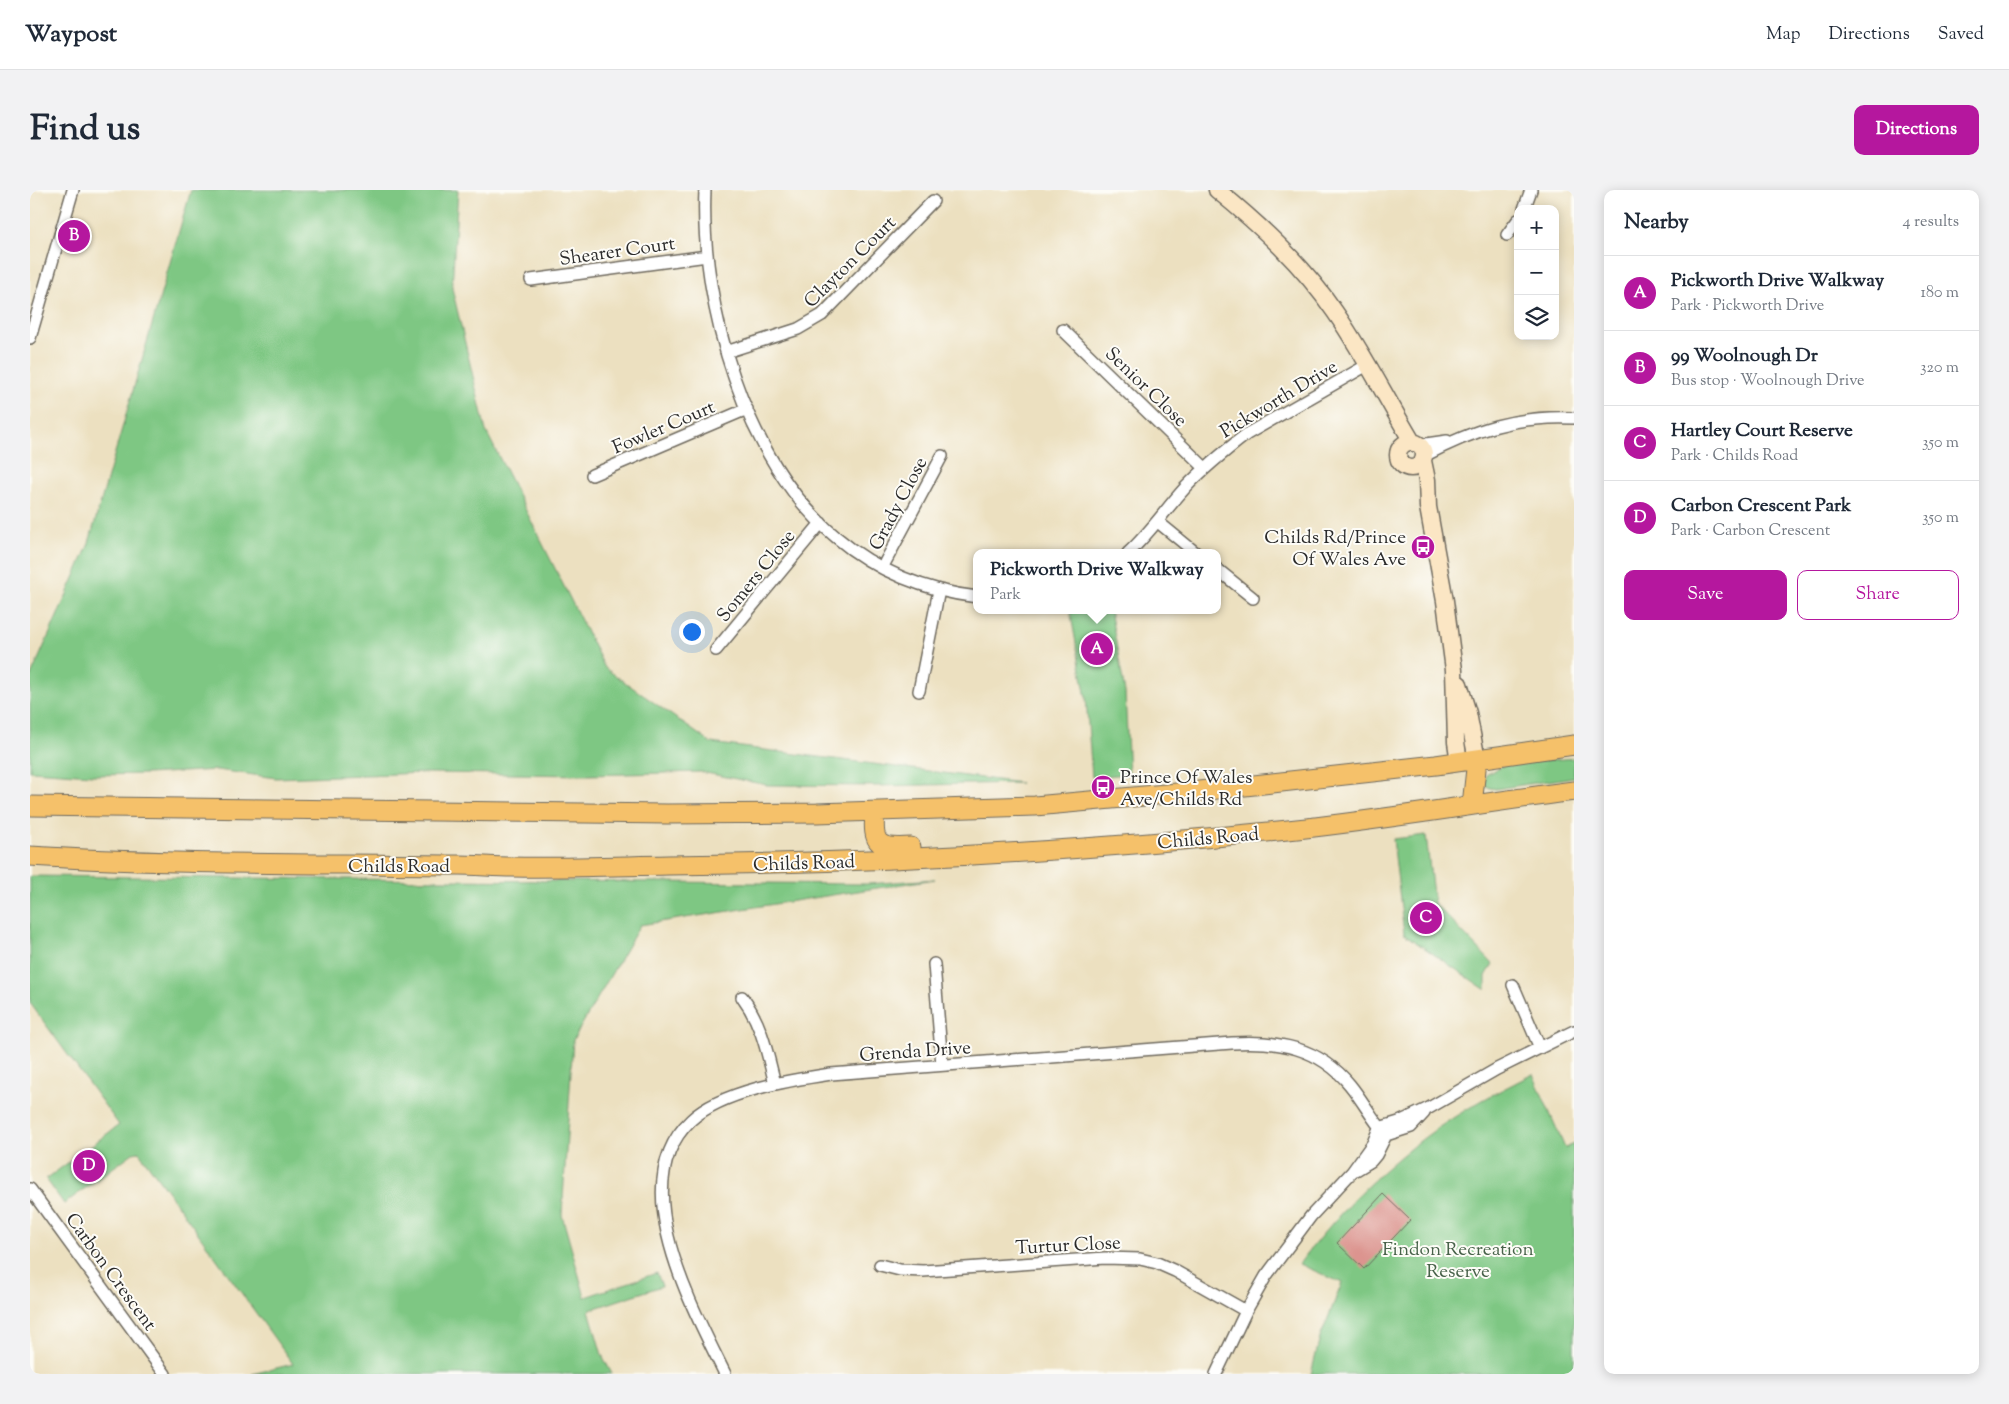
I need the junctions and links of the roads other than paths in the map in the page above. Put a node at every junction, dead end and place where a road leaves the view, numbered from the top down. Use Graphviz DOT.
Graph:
graph roads {
  1 [pos="74,190"];
  2 [pos="705,190"];
  3 [pos="1217,190"];
  4 [pos="1531,190"];
  5 [pos="933,201"];
  6 [pos="1525,205"];
  7 [pos="1514,225"];
  8 [pos="1507,234"];
  9 [pos="707,256"];
  10 [pos="531,280"];
  11 [pos="1063,330"];
  12 [pos="30,338"];
  13 [pos="726,352"];
  14 [pos="1369,364"];
  15 [pos="747,410"];
  16 [pos="1574,418"];
  17 [pos="1414,454"];
  18 [pos="942,456"];
  19 [pos="1205,468"];
  20 [pos="592,475"];
  21 [pos="1158,522"];
  22 [pos="821,523"];
  23 [pos="1132,549"];
  24 [pos="1191,549"];
  25 [pos="882,568"];
  26 [pos="1221,572"];
  27 [pos="939,590"];
  28 [pos="973,596"];
  29 [pos="1253,598"];
  30 [pos="716,650"];
  31 [pos="919,691"];
  32 [pos="1574,745"];
  33 [pos="1468,761"];
  34 [pos="1574,790"];
  35 [pos="1472,805"];
  36 [pos="30,806"];
  37 [pos="875,812"];
  38 [pos="1104,845"];
  39 [pos="30,856"];
  40 [pos="934,964"];
  41 [pos="1513,984"];
  42 [pos="742,997"];
  43 [pos="1574,1031"];
  44 [pos="1540,1048"];
  45 [pos="942,1065"];
  46 [pos="775,1084"];
  47 [pos="1383,1131"];
  48 [pos="30,1188"];
  49 [pos="880,1265"];
  50 [pos="1246,1311"];
  51 [pos="165,1374"];
  52 [pos="725,1374"];
  53 [pos="1216,1374"];
  1 -- 12 [label="street"];
  2 -- 9 [label="street"];
  3 -- 14 [label="street"];
  4 -- 6 [label="street"];
  5 -- 13 [label="street, Clayton Court"];
  7 -- 8 [label="street"];
  9 -- 10 [label="street, Shearer Court"];
  9 -- 13 [label="street"];
  11 -- 19 [label="street, Senior Close"];
  13 -- 15 [label="street"];
  14 -- 17 [label="street"];
  14 -- 19 [label="street, Pickworth Drive"];
  15 -- 20 [label="street, Fowler Court"];
  15 -- 22 [label="street"];
  16 -- 17 [label="street"];
  17 -- 33 [label="street"];
  18 -- 25 [label="street, Grady Close"];
  19 -- 21 [label="street, Pickworth Drive"];
  21 -- 23 [label="street, Pickworth Drive"];
  21 -- 24 [label="street"];
  22 -- 25 [label="street"];
  22 -- 30 [label="street, Somers Close"];
  25 -- 27 [label="street"];
  26 -- 29 [label="street"];
  27 -- 28 [label="street"];
  27 -- 31 [label="street"];
  32 -- 33 [label="main road"];
  33 -- 35 [label="main road"];
  33 -- 37 [label="main road"];
  34 -- 35 [label="main road, Childs Road"];
  35 -- 38 [label="main road, Childs Road"];
  36 -- 37 [label="main road"];
  37 -- 38 [label="main road"];
  38 -- 39 [label="main road, Childs Road"];
  40 -- 45 [label="street"];
  41 -- 44 [label="street"];
  42 -- 46 [label="street"];
  43 -- 44 [label="street"];
  44 -- 47 [label="street"];
  45 -- 46 [label="street, Grenda Drive"];
  45 -- 47 [label="street, Grenda Drive"];
  46 -- 52 [label="street, Grenda Drive"];
  47 -- 50 [label="street"];
  48 -- 51 [label="street, Carbon Crescent"];
  49 -- 50 [label="street, Turtur Close"];
  50 -- 53 [label="street"];
}
